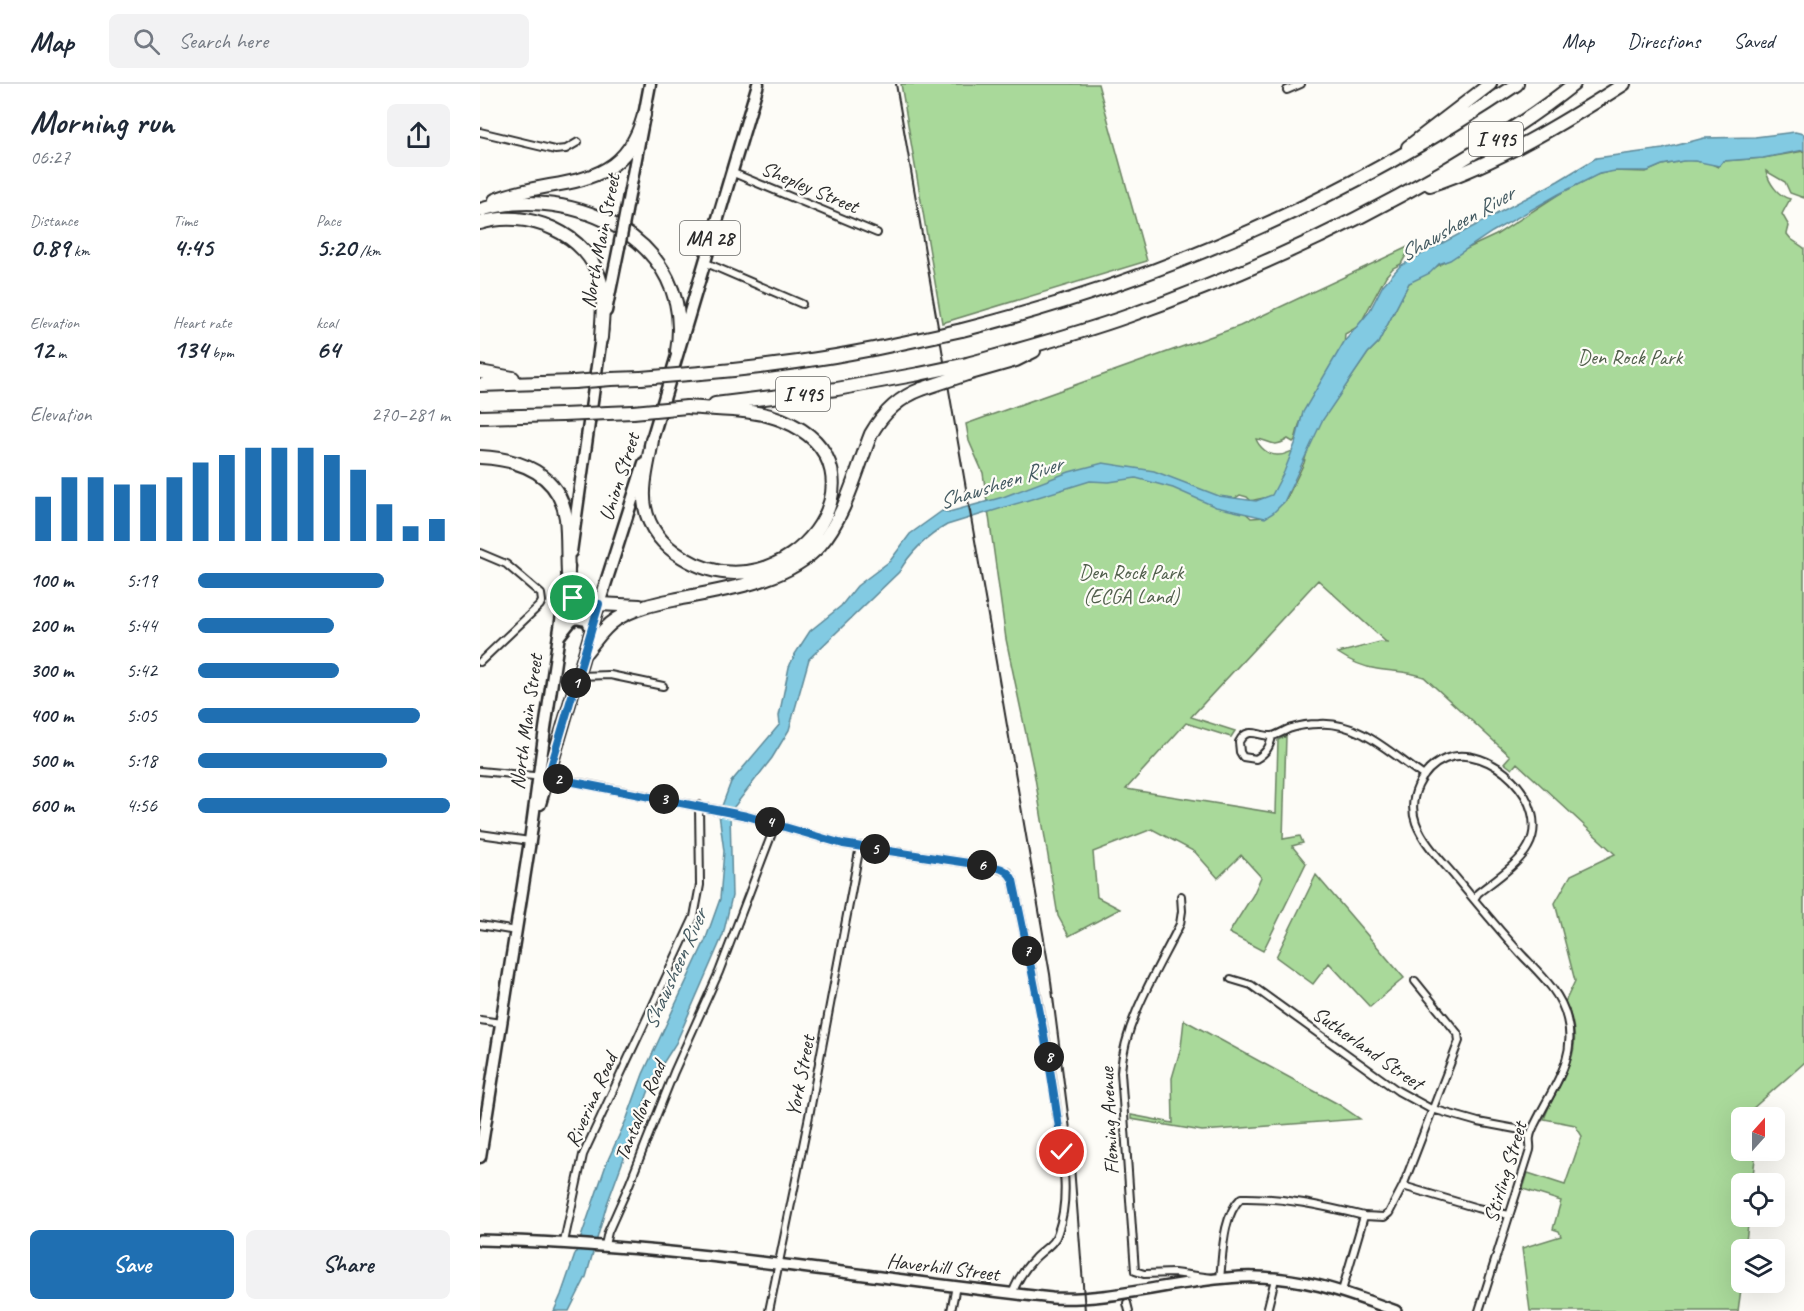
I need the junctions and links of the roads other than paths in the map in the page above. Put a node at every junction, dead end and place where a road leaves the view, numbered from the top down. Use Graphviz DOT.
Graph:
graph roads {
  1 [pos="650,84"];
  2 [pos="758,84"];
  3 [pos="1301,84"];
  4 [pos="1490,84"];
  5 [pos="1517,84"];
  6 [pos="1574,84"];
  7 [pos="1624,84"];
  8 [pos="1287,90"];
  9 [pos="644,115"];
  10 [pos="480,132"];
  11 [pos="578,141"];
  12 [pos="1388,164"];
  13 [pos="731,171"];
  14 [pos="1414,188"];
  15 [pos="480,208"];
  16 [pos="480,223"];
  17 [pos="877,233"];
  18 [pos="703,262"];
  19 [pos="802,304"];
  20 [pos="601,338"];
  21 [pos="677,351"];
  22 [pos="967,369"];
  23 [pos="480,372"];
  24 [pos="541,382"];
  25 [pos="480,385"];
  26 [pos="687,407"];
  27 [pos="480,417"];
  28 [pos="652,440"];
  29 [pos="480,457"];
  30 [pos="480,553"];
  31 [pos="568,574"];
  32 [pos="599,604"];
  33 [pos="644,606"];
  34 [pos="592,630"];
  35 [pos="557,639"];
  36 [pos="586,652"];
  37 [pos="480,662"];
  38 [pos="578,676"];
  39 [pos="663,686"];
  40 [pos="1272,736"];
  41 [pos="480,771"];
  42 [pos="543,776"];
  43 [pos="1424,776"];
  44 [pos="699,805"];
  45 [pos="776,824"];
  46 [pos="480,834"];
  47 [pos="530,841"];
  48 [pos="860,846"];
  49 [pos="1181,896"];
  50 [pos="1474,899"];
  51 [pos="480,925"];
  52 [pos="516,931"];
  53 [pos="1231,979"];
  54 [pos="1415,981"];
  55 [pos="480,1020"];
  56 [pos="501,1023"];
  57 [pos="1433,1109"];
  58 [pos="1530,1137"];
  59 [pos="480,1157"];
  60 [pos="1403,1186"];
  61 [pos="1509,1215"];
  62 [pos="1364,1216"];
  63 [pos="480,1239"];
  64 [pos="568,1242"];
  65 [pos="602,1245"];
  66 [pos="778,1264"];
  67 [pos="1220,1279"];
  68 [pos="1275,1279"];
  69 [pos="956,1286"];
  70 [pos="1342,1291"];
  71 [pos="1012,1294"];
  72 [pos="1127,1303"];
  73 [pos="770,1311"];
  74 [pos="951,1311"];
  75 [pos="1129,1311"];
  76 [pos="1267,1311"];
  77 [pos="1396,1311"];
  78 [pos="1479,1311"];
  1 -- 9 [label="main road, MA 28"];
  2 -- 13 [label="main road, Union Street / MA 28"];
  3 -- 8 [label="street"];
  4 -- 12 [label="highway"];
  5 -- 12 [label="highway, I 495"];
  6 -- 14 [label="highway, I 495"];
  7 -- 14 [label="highway"];
  9 -- 15 [label="highway"];
  9 -- 20 [label="main road, North Main Street / MA 28, bridge"];
  10 -- 11 [label="street"];
  12 -- 24 [label="highway, I 495, bridge"];
  13 -- 17 [label="street, Shepley Street"];
  13 -- 18 [label="main road, Union Street / MA 28"];
  14 -- 22 [label="highway, I 495"];
  15 -- 21 [label="highway"];
  16 -- 20 [label="highway"];
  18 -- 19 [label="street"];
  18 -- 21 [label="main road, Union Street / MA 28"];
  20 -- 31 [label="main road, North Main Street / MA 28"];
  21 -- 28 [label="main road, Union Street / MA 28"];
  22 -- 26 [label="highway, I 495, bridge"];
  22 -- 33 [label="highway, bridge"];
  23 -- 24 [label="highway"];
  24 -- 25 [label="highway, I 495"];
  26 -- 27 [label="highway, I 495, bridge"];
  26 -- 28 [label="highway"];
  28 -- 32 [label="main road, Union Street / MA 28"];
  29 -- 31 [label="highway"];
  30 -- 37 [label="street"];
  31 -- 32 [label="main road"];
  31 -- 35 [label="main road, North Main Street / MA 28"];
  32 -- 33 [label="highway"];
  32 -- 34 [label="main road, Union Street / MA 28"];
  33 -- 36 [label="highway"];
  34 -- 35 [label="main road"];
  34 -- 36 [label="main road, Union Street / MA 28"];
  35 -- 42 [label="main road, North Main Street / MA 28"];
  36 -- 38 [label="main road, Union Street / MA 28"];
  38 -- 39 [label="street"];
  38 -- 42 [label="main road, Union Street / MA 28"];
  40 -- 40 [label="street"];
  40 -- 43 [label="street"];
  41 -- 42 [label="street"];
  42 -- 44 [label="street"];
  42 -- 47 [label="main road, Union Street / MA 28"];
  43 -- 50 [label="street, Stirling Street"];
  43 -- 50 [label="street"];
  44 -- 45 [label="street"];
  44 -- 64 [label="street, Riverina Road"];
  45 -- 48 [label="street"];
  45 -- 65 [label="street, Tantallon Road"];
  46 -- 47 [label="street"];
  47 -- 52 [label="main road, MA 28"];
  48 -- 66 [label="street, York Street"];
  48 -- 71 [label="street"];
  49 -- 67 [label="street, Fleming Avenue"];
  50 -- 58 [label="street, Stirling Street"];
  51 -- 52 [label="street"];
  52 -- 56 [label="main road, MA 28"];
  53 -- 57 [label="street, Sutherland Street"];
  54 -- 57 [label="street"];
  55 -- 56 [label="street"];
  56 -- 59 [label="main road, MA 28"];
  57 -- 58 [label="street, Sutherland Street"];
  57 -- 60 [label="street"];
  58 -- 61 [label="street, Stirling Street"];
  60 -- 61 [label="street"];
  60 -- 62 [label="street"];
  61 -- 78 [label="street, Stirling Street"];
  62 -- 67 [label="street"];
  62 -- 70 [label="street"];
  63 -- 64 [label="main road, Haverhill Street"];
  64 -- 65 [label="main road, Haverhill Street"];
  65 -- 66 [label="main road, Haverhill Street"];
  66 -- 69 [label="main road, Haverhill Street"];
  66 -- 73 [label="street, York Street"];
  67 -- 68 [label="main road, Haverhill Street"];
  67 -- 71 [label="main road, Haverhill Street"];
  68 -- 70 [label="main road, Haverhill Street"];
  68 -- 76 [label="street"];
  69 -- 71 [label="main road, Haverhill Street"];
  69 -- 74 [label="street"];
  70 -- 77 [label="main road, Haverhill Street"];
  72 -- 75 [label="street"];
}
